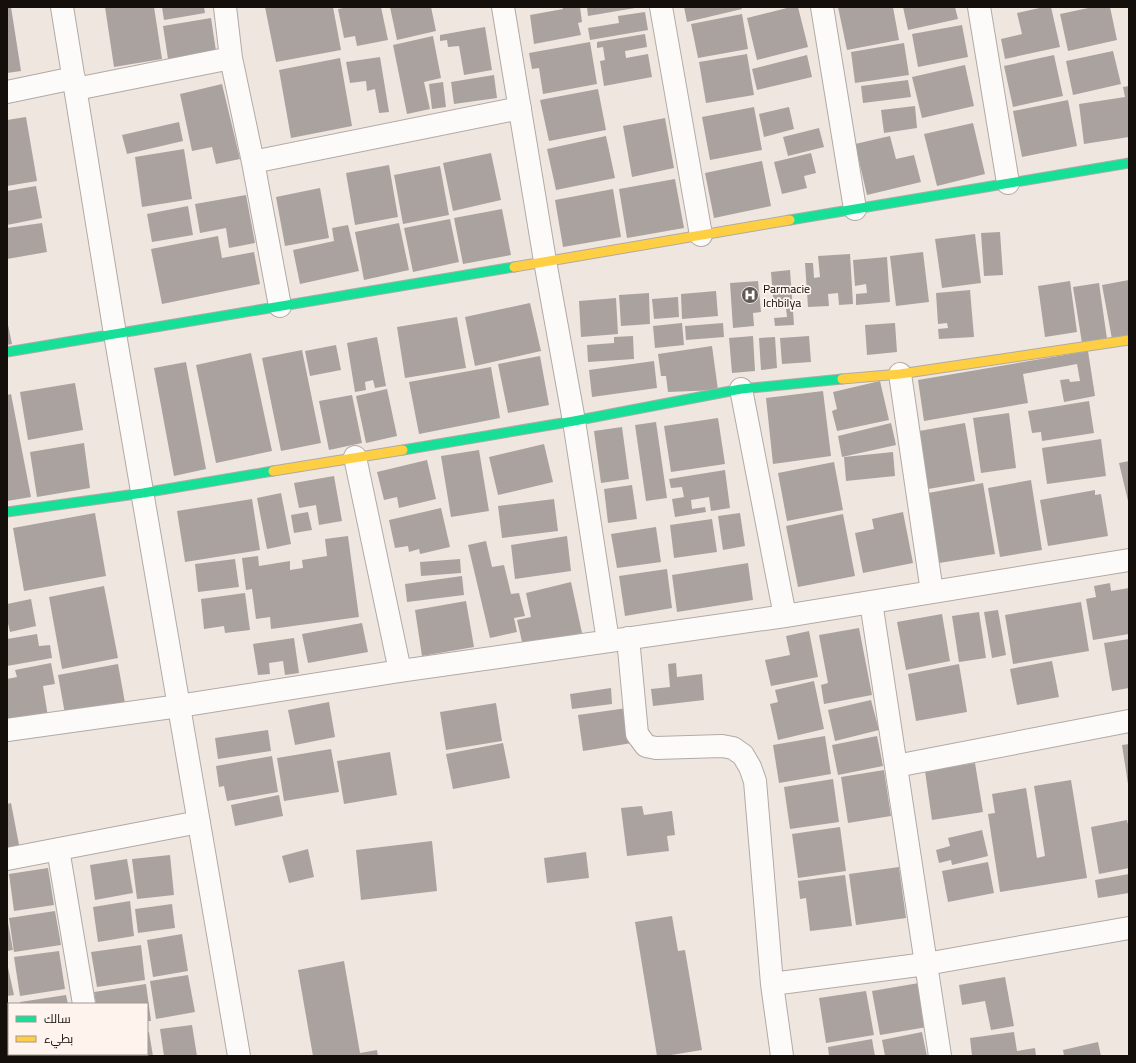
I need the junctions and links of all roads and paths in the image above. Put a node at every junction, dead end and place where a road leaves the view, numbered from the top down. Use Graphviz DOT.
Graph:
graph roads {
  1 [pos="62,7"];
  2 [pos="225,7"];
  3 [pos="503,7"];
  4 [pos="661,7"];
  5 [pos="822,7"];
  6 [pos="979,7"];
  7 [pos="232,58"];
  8 [pos="75,83"];
  9 [pos="7,92"];
  10 [pos="520,108"];
  11 [pos="253,162"];
  12 [pos="1129,163"];
  13 [pos="1008,184"];
  14 [pos="855,209"];
  15 [pos="701,235"];
  16 [pos="546,261"];
  17 [pos="280,306"];
  18 [pos="115,334"];
  19 [pos="1129,340"];
  20 [pos="7,352"];
  21 [pos="900,374"];
  22 [pos="741,390"];
  23 [pos="574,421"];
  24 [pos="355,457"];
  25 [pos="142,493"];
  26 [pos="7,512"];
  27 [pos="1129,560"];
  28 [pos="932,592"];
  29 [pos="871,602"];
  30 [pos="785,616"];
  31 [pos="618,640"];
  32 [pos="400,671"];
  33 [pos="179,706"];
  34 [pos="1129,721"];
  35 [pos="7,730"];
  36 [pos="896,766"];
  37 [pos="199,822"];
  38 [pos="58,849"];
  39 [pos="7,859"];
  40 [pos="1129,928"];
  41 [pos="926,964"];
  42 [pos="772,984"];
  43 [pos="84,1003"];
  44 [pos="239,1056"];
  45 [pos="782,1056"];
  46 [pos="940,1056"];
  1 -- 8 [label="street"];
  2 -- 7 [label="street"];
  3 -- 10 [label="street"];
  4 -- 15 [label="street"];
  5 -- 14 [label="street"];
  6 -- 13 [label="street"];
  7 -- 8 [label="street"];
  7 -- 11 [label="street"];
  8 -- 9 [label="street"];
  8 -- 18 [label="street"];
  10 -- 11 [label="street"];
  10 -- 16 [label="street"];
  11 -- 17 [label="street"];
  12 -- 13 [label="street"];
  13 -- 14 [label="street"];
  14 -- 15 [label="street"];
  15 -- 16 [label="street"];
  16 -- 17 [label="street"];
  16 -- 23 [label="street"];
  17 -- 18 [label="street"];
  18 -- 20 [label="street"];
  18 -- 25 [label="street"];
  19 -- 21 [label="street"];
  21 -- 22 [label="street"];
  21 -- 28 [label="street"];
  22 -- 23 [label="street"];
  22 -- 30 [label="street"];
  23 -- 24 [label="street"];
  23 -- 31 [label="street"];
  24 -- 25 [label="street"];
  24 -- 32 [label="street"];
  25 -- 26 [label="street"];
  25 -- 33 [label="street"];
  27 -- 28 [label="street"];
  28 -- 29 [label="street"];
  29 -- 30 [label="street"];
  29 -- 36 [label="street"];
  30 -- 31 [label="street"];
  31 -- 32 [label="street"];
  31 -- 42 [label="street"];
  32 -- 33 [label="street"];
  33 -- 35 [label="street"];
  33 -- 37 [label="street"];
  34 -- 36 [label="street"];
  36 -- 41 [label="street"];
  37 -- 38 [label="street"];
  37 -- 44 [label="street"];
  38 -- 39 [label="street"];
  38 -- 43 [label="street"];
  40 -- 41 [label="street"];
  41 -- 42 [label="street"];
  41 -- 46 [label="street"];
  42 -- 45 [label="street"];
}
